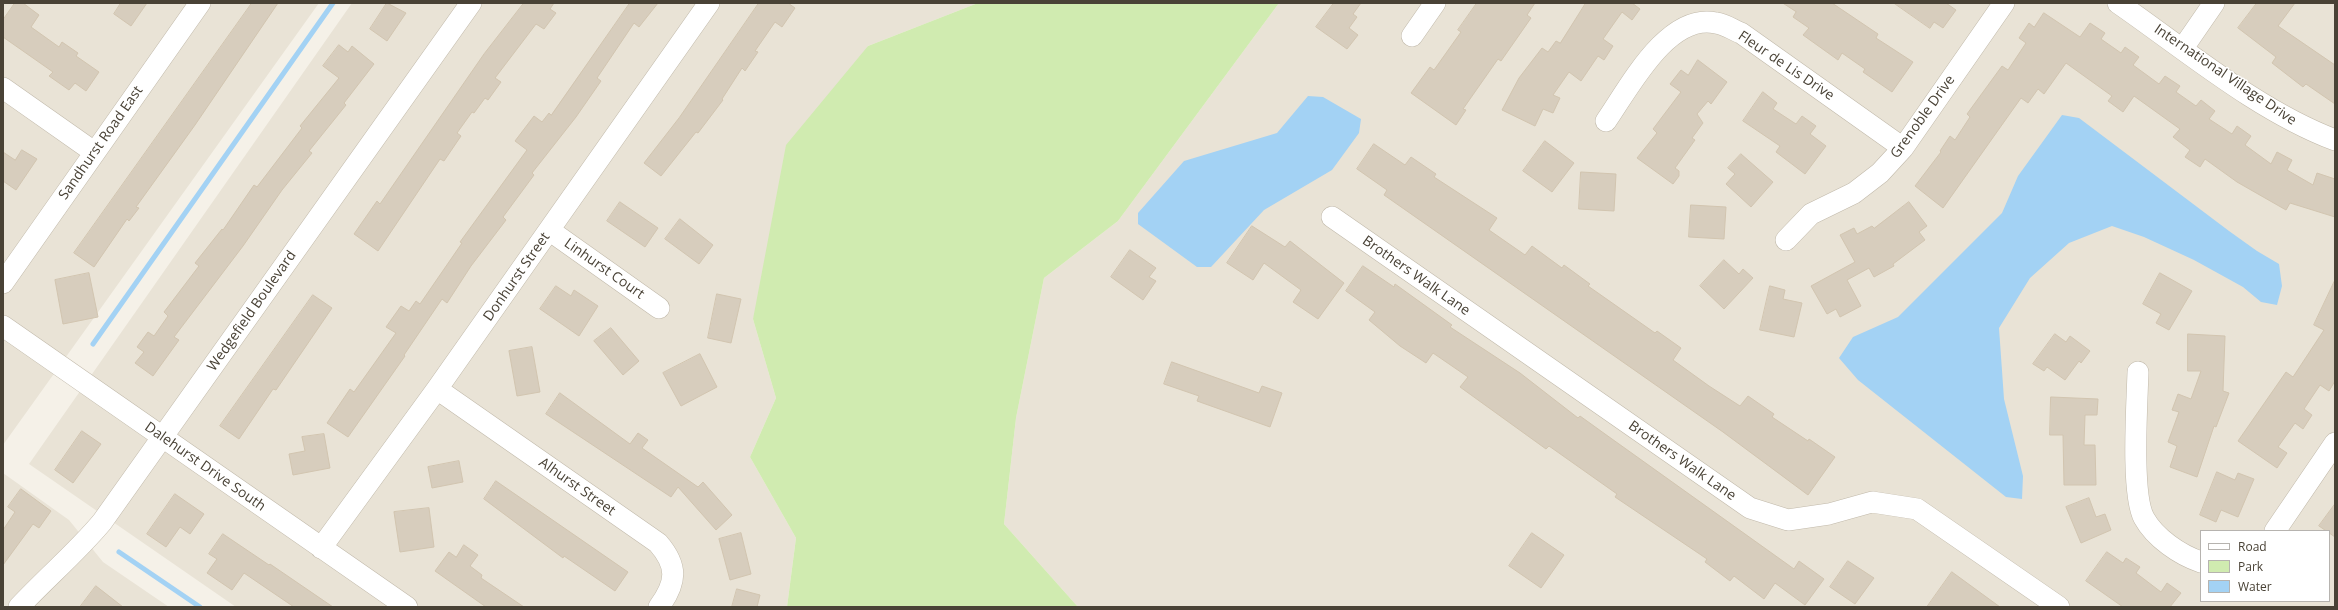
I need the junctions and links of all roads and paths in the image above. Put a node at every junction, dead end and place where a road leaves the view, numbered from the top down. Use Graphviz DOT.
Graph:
graph roads {
  1 [pos="200,3"];
  2 [pos="470,3"];
  3 [pos="709,3"];
  4 [pos="1435,3"];
  5 [pos="2004,3"];
  6 [pos="2118,3"];
  7 [pos="2214,3"];
  8 [pos="1412,36"];
  9 [pos="2183,48"];
  10 [pos="3,88"];
  11 [pos="1606,121"];
  12 [pos="2335,140"];
  13 [pos="1903,148"];
  14 [pos="94,152"];
  15 [pos="1332,217"];
  16 [pos="549,230"];
  17 [pos="1786,240"];
  18 [pos="3,283"];
  19 [pos="659,308"];
  20 [pos="3,326"];
  21 [pos="2138,372"];
  22 [pos="437,389"];
  23 [pos="162,438"];
  24 [pos="2335,443"];
  25 [pos="2276,530"];
  26 [pos="321,548"];
  27 [pos="2200,562"];
  28 [pos="19,607"];
  29 [pos="407,607"];
  30 [pos="659,607"];
  31 [pos="2059,607"];
  1 -- 14 [label="street, Sandhurst Road East"];
  2 -- 23 [label="street, Wedgefield Boulevard"];
  3 -- 16 [label="street, Donhurst Street"];
  4 -- 8 [label="street"];
  5 -- 13 [label="street, Grenoble Drive"];
  6 -- 9 [label="street, International Village Drive"];
  7 -- 9 [label="street"];
  9 -- 12 [label="street, International Village Drive"];
  10 -- 14 [label="street"];
  11 -- 13 [label="street, Fleur de Lis Drive"];
  13 -- 17 [label="street, Grenoble Drive"];
  14 -- 18 [label="street, Sandhurst Road East"];
  15 -- 31 [label="street, Brothers Walk Lane"];
  16 -- 19 [label="street, Linhurst Court"];
  16 -- 22 [label="street, Donhurst Street"];
  20 -- 23 [label="street, Dalehurst Drive South"];
  21 -- 27 [label="street"];
  22 -- 26 [label="street, Donhurst Street"];
  22 -- 30 [label="street, Alhurst Street"];
  23 -- 26 [label="street, Dalehurst Drive South"];
  23 -- 28 [label="street, Wedgefield Boulevard"];
  24 -- 25 [label="street"];
  26 -- 29 [label="street, Dalehurst Drive South"];
}
